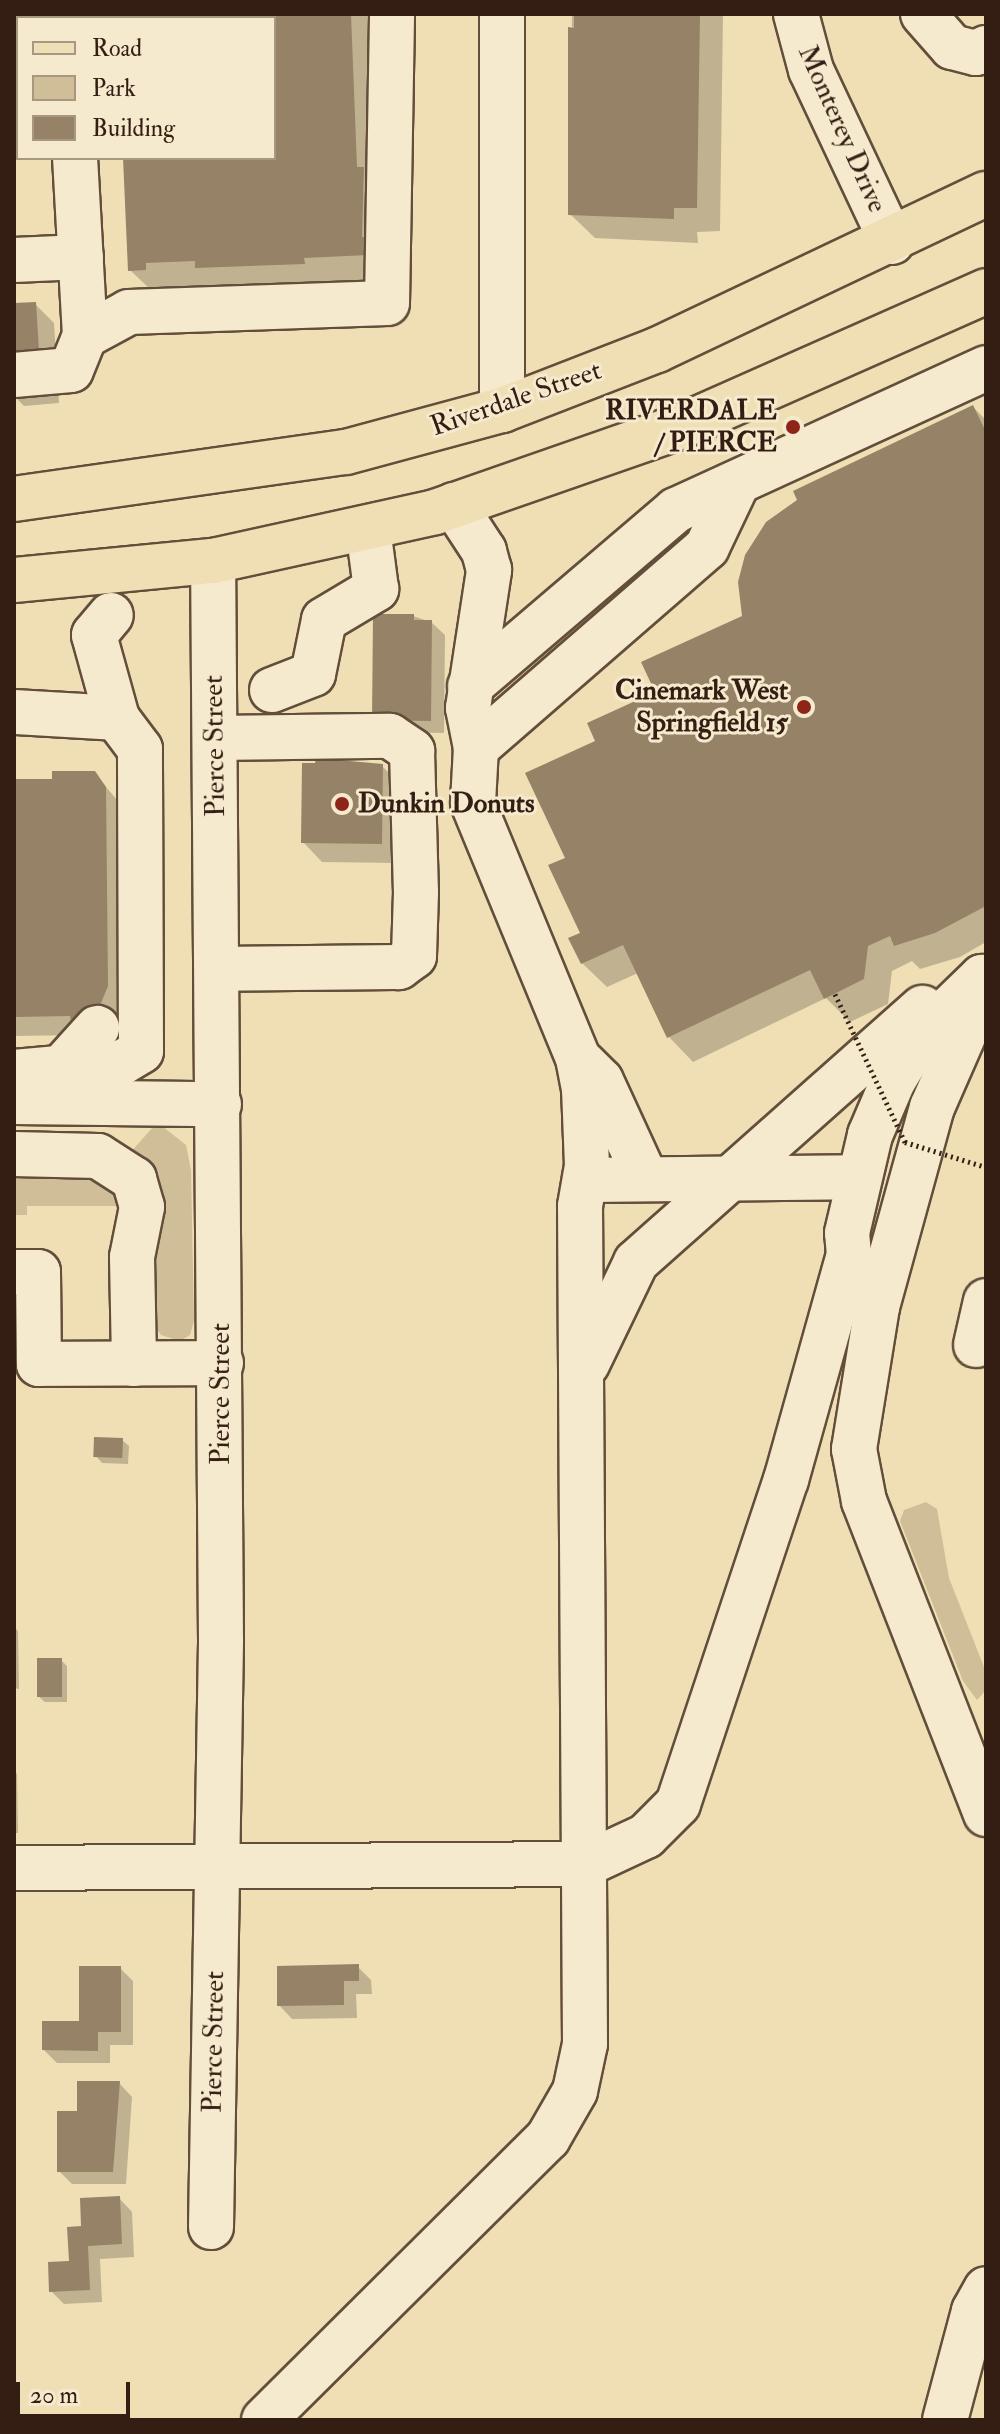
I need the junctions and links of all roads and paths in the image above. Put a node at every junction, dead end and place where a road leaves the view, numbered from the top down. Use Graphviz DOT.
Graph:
graph roads {
  1 [pos="392,14"];
  2 [pos="502,14"];
  3 [pos="796,14"];
  4 [pos="923,14"];
  5 [pos="986,48"];
  6 [pos="75,160"];
  7 [pos="986,194"];
  8 [pos="892,242"];
  9 [pos="81,257"];
  10 [pos="14,260"];
  11 [pos="986,291"];
  12 [pos="85,336"];
  13 [pos="986,368"];
  14 [pos="14,375"];
  15 [pos="502,410"];
  16 [pos="736,486"];
  17 [pos="14,499"];
  18 [pos="454,505"];
  19 [pos="368,528"];
  20 [pos="213,561"];
  21 [pos="103,572"];
  22 [pos="14,580"];
  23 [pos="470,686"];
  24 [pos="215,709"];
  25 [pos="14,712"];
  26 [pos="117,718"];
  27 [pos="476,748"];
  28 [pos="218,969"];
  29 [pos="984,974"];
  30 [pos="143,975"];
  31 [pos="835,994"];
  32 [pos="578,1058"];
  33 [pos="61,1068"];
  34 [pos="14,1072"];
  35 [pos="14,1102"];
  36 [pos="219,1104"];
  37 [pos="14,1154"];
  38 [pos="986,1167"];
  39 [pos="859,1177"];
  40 [pos="729,1178"];
  41 [pos="646,1179"];
  42 [pos="585,1180"];
  43 [pos="849,1255"];
  44 [pos="26,1272"];
  45 [pos="986,1301"];
  46 [pos="877,1307"];
  47 [pos="976,1345"];
  48 [pos="221,1363"];
  49 [pos="134,1364"];
  50 [pos="582,1374"];
  51 [pos="986,1814"];
  52 [pos="586,1864"];
  53 [pos="217,1866"];
  54 [pos="14,1868"];
  55 [pos="211,2227"];
  56 [pos="986,2289"];
  57 [pos="264,2420"];
  58 [pos="945,2420"];
  1 -- 12 [label="street"];
  2 -- 15 [label="street"];
  3 -- 8 [label="street, Monterey Drive"];
  4 -- 5 [label="street"];
  6 -- 9 [label="street"];
  7 -- 8 [label="main road, Riverdale Street"];
  8 -- 15 [label="main road, Riverdale Street"];
  9 -- 10 [label="street"];
  9 -- 12 [label="street"];
  11 -- 18 [label="main road"];
  12 -- 14 [label="street"];
  13 -- 16 [label="street"];
  15 -- 17 [label="main road, Riverdale Street"];
  16 -- 23 [label="street"];
  16 -- 27 [label="street"];
  18 -- 19 [label="main road"];
  18 -- 23 [label="street"];
  19 -- 20 [label="main road"];
  19 -- 24 [label="street"];
  20 -- 21 [label="main road"];
  20 -- 24 [label="street, Pierce Street"];
  21 -- 22 [label="main road"];
  21 -- 26 [label="street"];
  23 -- 27 [label="street"];
  24 -- 28 [label="street, Pierce Street"];
  24 -- 28 [label="street"];
  25 -- 26 [label="street"];
  26 -- 30 [label="street"];
  27 -- 32 [label="street"];
  28 -- 36 [label="street, Pierce Street"];
  29 -- 39 [label="street"];
  29 -- 40 [label="street"];
  29 -- 46 [label="street"];
  30 -- 33 [label="street"];
  30 -- 33 [label="street"];
  31 -- 38 [label="path, bridge"];
  32 -- 41 [label="street"];
  32 -- 42 [label="street"];
  33 -- 34 [label="street"];
  35 -- 36 [label="street"];
  36 -- 48 [label="street, Pierce Street"];
  37 -- 49 [label="street"];
  39 -- 40 [label="street"];
  39 -- 43 [label="street"];
  40 -- 41 [label="street"];
  40 -- 50 [label="street"];
  41 -- 42 [label="street"];
  42 -- 50 [label="street"];
  43 -- 46 [label="street"];
  43 -- 52 [label="street"];
  44 -- 49 [label="street"];
  45 -- 47 [label="street"];
  46 -- 51 [label="street"];
  48 -- 49 [label="street"];
  48 -- 53 [label="street, Pierce Street"];
  50 -- 52 [label="street"];
  52 -- 53 [label="street"];
  52 -- 57 [label="street"];
  53 -- 54 [label="street"];
  53 -- 55 [label="street, Pierce Street"];
  56 -- 58 [label="street"];
}
